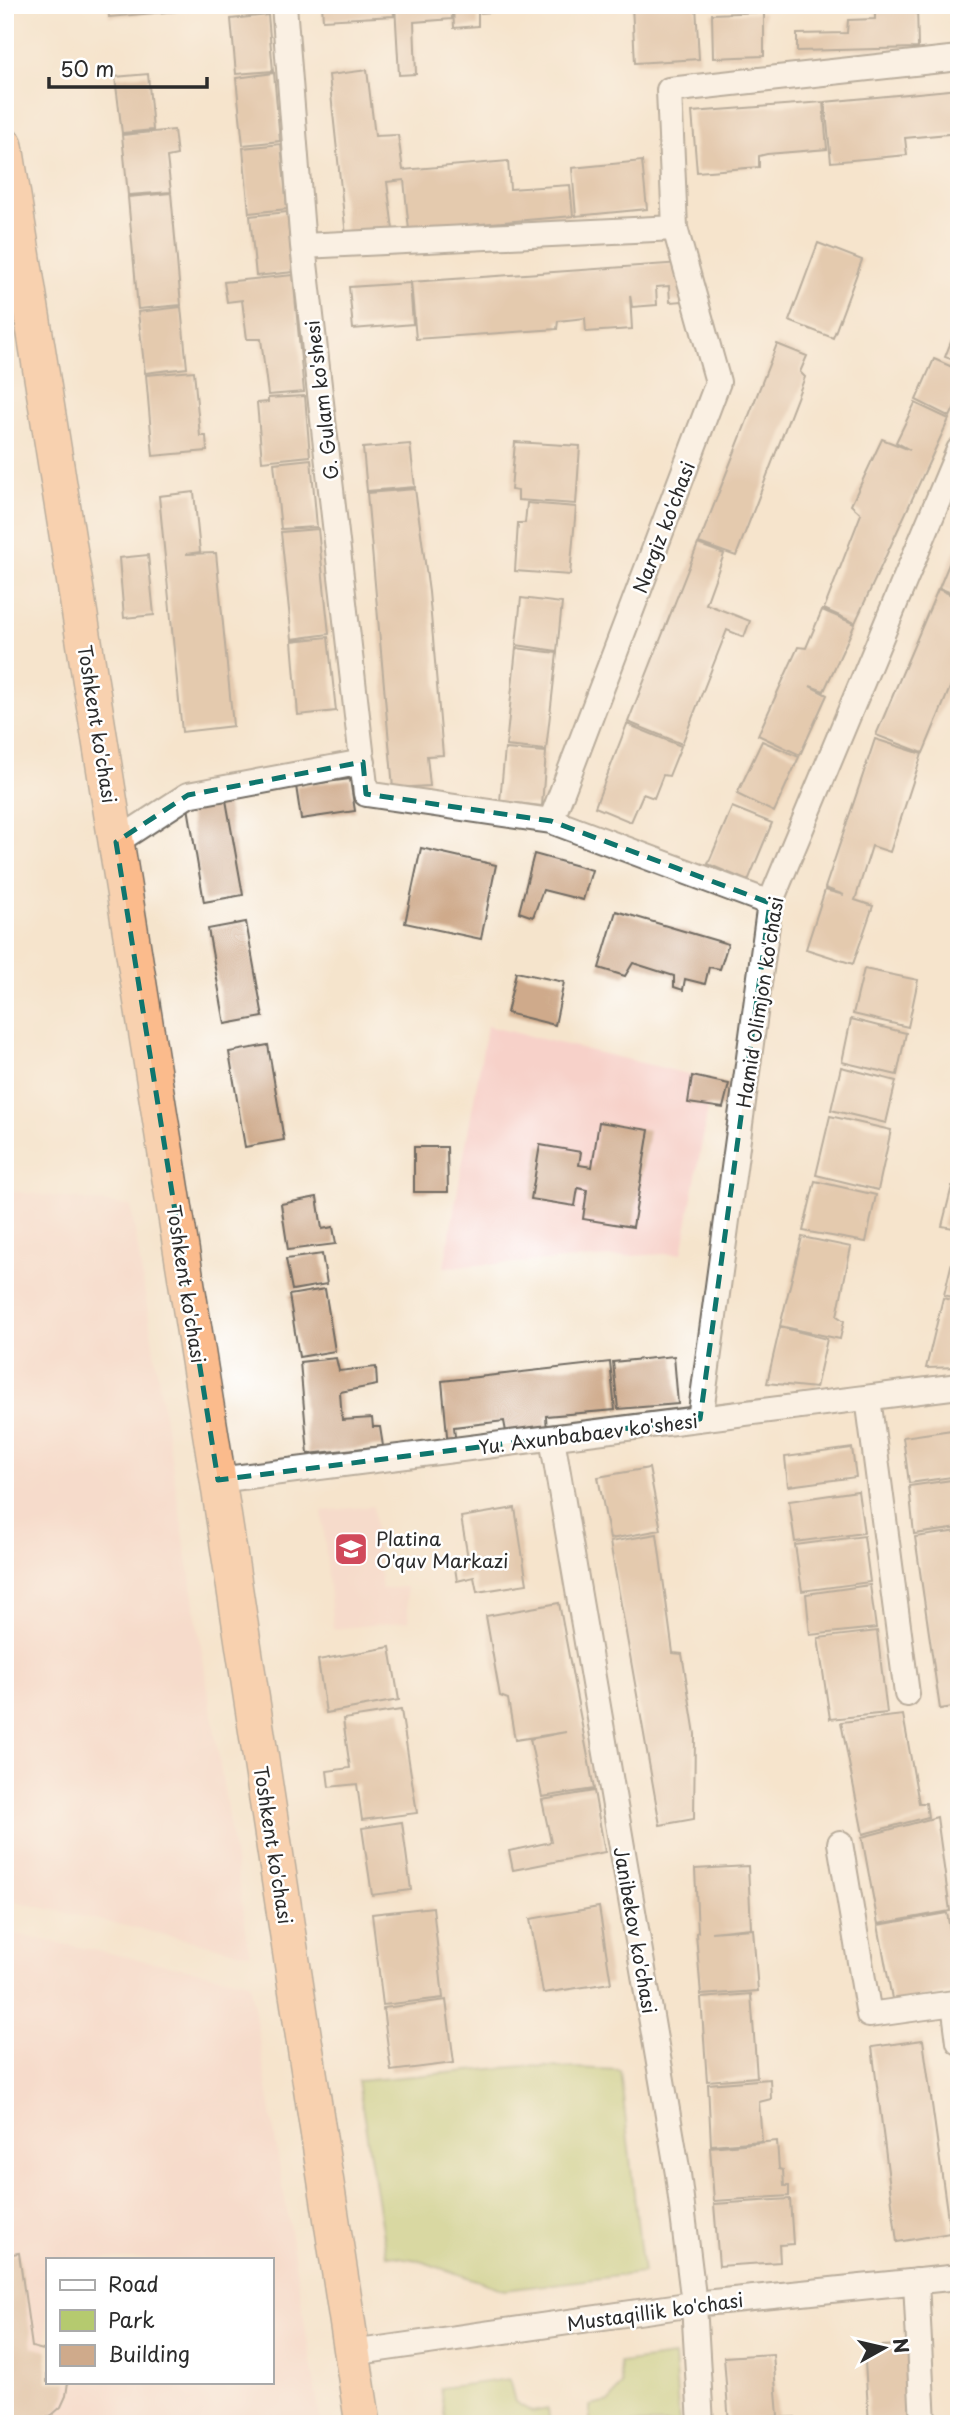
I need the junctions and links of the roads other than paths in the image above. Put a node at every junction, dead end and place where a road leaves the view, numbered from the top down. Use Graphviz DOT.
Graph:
graph roads {
  1 [pos="284,5"];
  2 [pos="959,58"];
  3 [pos="5,146"];
  4 [pos="675,228"];
  5 [pos="303,246"];
  6 [pos="959,450"];
  7 [pos="363,761"];
  8 [pos="551,821"];
  9 [pos="116,842"];
  10 [pos="770,903"];
  11 [pos="959,1386"];
  12 [pos="868,1398"];
  13 [pos="700,1419"];
  14 [pos="552,1438"];
  15 [pos="218,1480"];
  16 [pos="907,1694"];
  17 [pos="840,1843"];
  18 [pos="959,2042"];
  19 [pos="959,2277"];
  20 [pos="916,2281"];
  21 [pos="694,2304"];
  22 [pos="352,2353"];
  23 [pos="363,2424"];
  24 [pos="701,2424"];
  25 [pos="923,2424"];
  1 -- 5 [label="street, G. Gulam ko'shesi"];
  2 -- 4 [label="street, Nargiz ko'chasi"];
  3 -- 9 [label="highway, Toshkent ko'chasi"];
  4 -- 5 [label="street"];
  4 -- 8 [label="street, Nargiz ko'chasi"];
  5 -- 7 [label="street, G. Gulam ko'shesi"];
  6 -- 10 [label="street, Hamid Olimjon ko'chasi"];
  7 -- 8 [label="street, G. Gulam ko'shesi"];
  7 -- 9 [label="street"];
  8 -- 10 [label="street"];
  9 -- 15 [label="highway, Toshkent ko'chasi"];
  10 -- 13 [label="street, Hamid Olimjon ko'chasi"];
  11 -- 12 [label="street, Yu. Axunbabaev ko'shesi"];
  12 -- 13 [label="street, Yu. Axunbabaev ko'shesi"];
  12 -- 16 [label="street"];
  13 -- 14 [label="street, Yu. Axunbabaev ko'shesi"];
  14 -- 15 [label="street, Yu. Axunbabaev ko'shesi"];
  14 -- 21 [label="street, Janibekov ko'chasi"];
  15 -- 22 [label="highway, Toshkent ko'chasi"];
  17 -- 18 [label="street"];
  19 -- 20 [label="street, Mustaqillik ko'chasi"];
  20 -- 21 [label="street, Mustaqillik ko'chasi"];
  20 -- 25 [label="street"];
  21 -- 22 [label="street, Mustaqillik ko'chasi"];
  21 -- 24 [label="street, Janibekov ko'chasi"];
  22 -- 23 [label="highway, Toshkent ko'chasi"];
}
